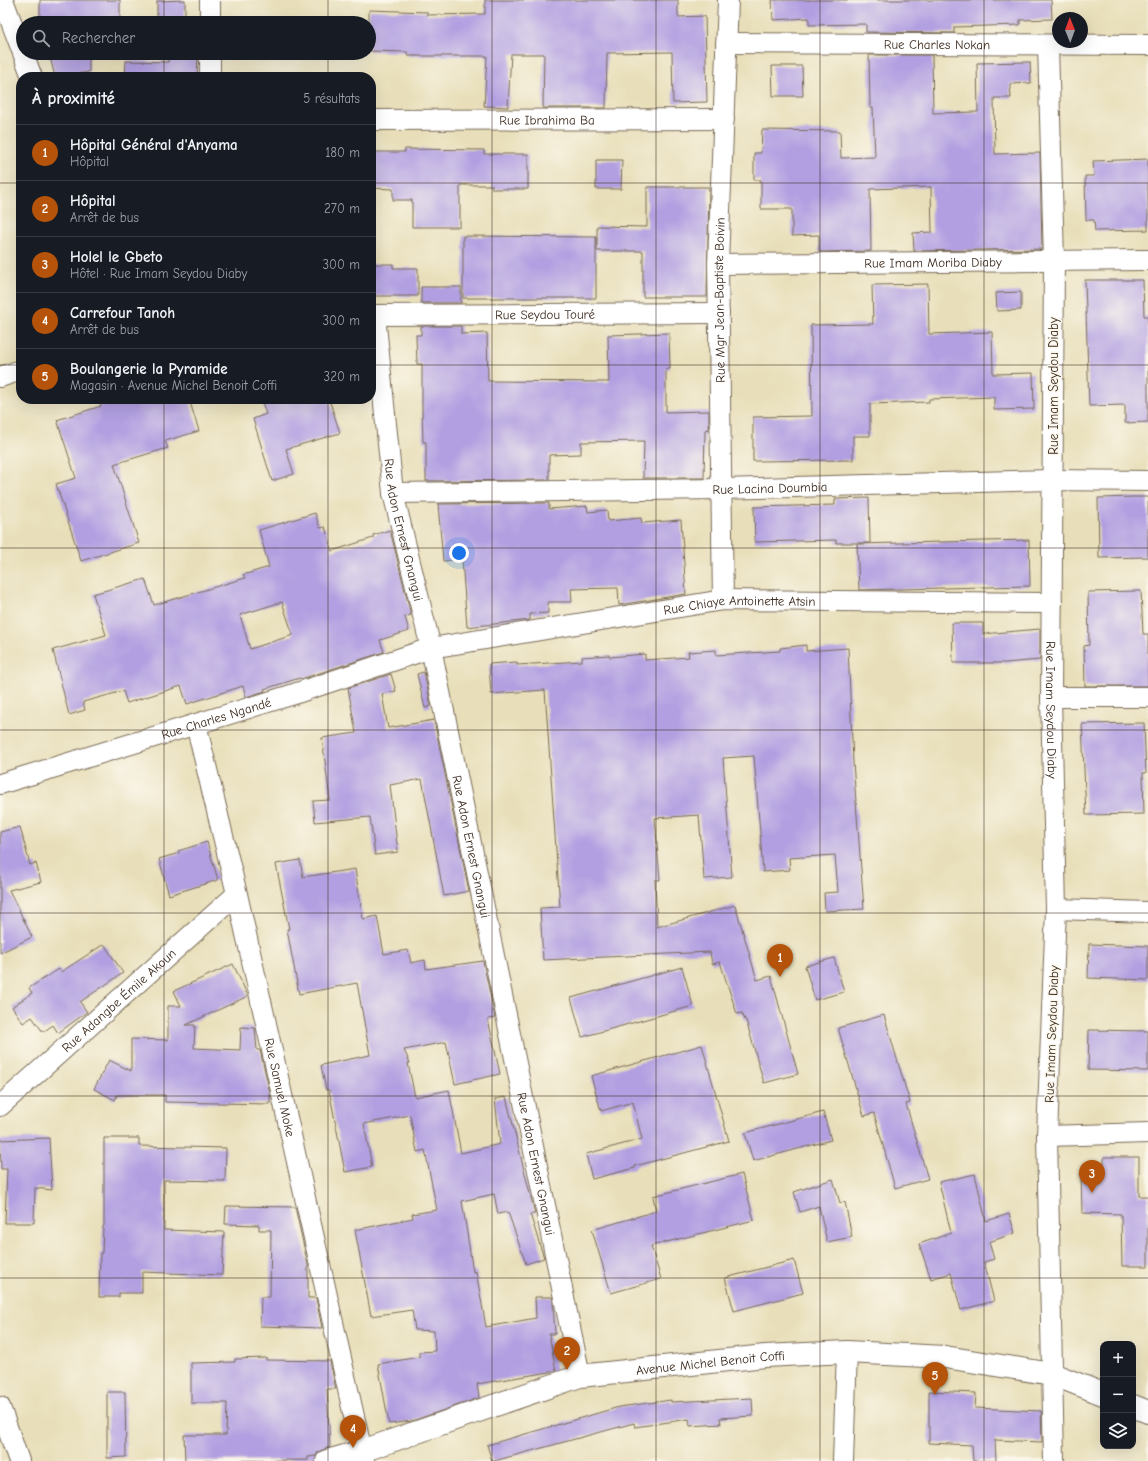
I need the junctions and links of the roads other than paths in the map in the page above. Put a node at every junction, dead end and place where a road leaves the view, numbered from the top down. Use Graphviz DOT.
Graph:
graph roads {
  1 [pos="3,0"];
  2 [pos="210,0"];
  3 [pos="728,0"];
  4 [pos="210,16"];
  5 [pos="16,35"];
  6 [pos="726,43"];
  7 [pos="1148,45"];
  8 [pos="1048,46"];
  9 [pos="26,60"];
  10 [pos="210,60"];
  11 [pos="30,72"];
  12 [pos="210,72"];
  13 [pos="724,119"];
  14 [pos="376,120"];
  15 [pos="1148,260"];
  16 [pos="1054,261"];
  17 [pos="718,264"];
  18 [pos="719,313"];
  19 [pos="376,315"];
  20 [pos="376,342"];
  21 [pos="16,372"];
  22 [pos="0,377"];
  23 [pos="1052,480"];
  24 [pos="1148,481"];
  25 [pos="721,488"];
  26 [pos="393,493"];
  27 [pos="723,600"];
  28 [pos="1052,603"];
  29 [pos="431,648"];
  30 [pos="1051,697"];
  31 [pos="1148,697"];
  32 [pos="196,724"];
  33 [pos="0,784"];
  34 [pos="237,894"];
  35 [pos="1056,909"];
  36 [pos="1148,912"];
  37 [pos="0,1106"];
  38 [pos="1148,1133"];
  39 [pos="1047,1136"];
  40 [pos="847,1352"];
  41 [pos="1052,1374"];
  42 [pos="580,1376"];
  43 [pos="1100,1393"];
  44 [pos="0,1407"];
  45 [pos="1136,1407"];
  46 [pos="1148,1412"];
  47 [pos="363,1456"];
  48 [pos="19,1461"];
  49 [pos="327,1461"];
  50 [pos="843,1461"];
  51 [pos="1054,1461"];
  1 -- 5 [label="street"];
  2 -- 4 [label="street"];
  3 -- 6 [label="street, Rue Mgr Jean-Baptiste Boivin"];
  6 -- 8 [label="street, Rue Charles Nokan"];
  6 -- 13 [label="street, Rue Mgr Jean-Baptiste Boivin"];
  7 -- 8 [label="street, Rue Charles Nokan"];
  8 -- 16 [label="street, Rue Imam Seydou Diaby"];
  9 -- 11 [label="street"];
  10 -- 12 [label="street"];
  13 -- 14 [label="street, Rue Ibrahima Ba"];
  13 -- 17 [label="street, Rue Mgr Jean-Baptiste Boivin"];
  15 -- 16 [label="street, Rue Imam Moriba Diaby"];
  16 -- 17 [label="street, Rue Imam Moriba Diaby"];
  16 -- 23 [label="street, Rue Imam Seydou Diaby"];
  17 -- 18 [label="street, Rue Mgr Jean-Baptiste Boivin"];
  18 -- 19 [label="street, Rue Seydou Touré"];
  18 -- 25 [label="street, Rue Mgr Jean-Baptiste Boivin"];
  20 -- 26 [label="street, Rue Adon Ernest Gnangui"];
  21 -- 22 [label="street"];
  23 -- 24 [label="street, Rue Lacina Doumbia"];
  23 -- 25 [label="street, Rue Lacina Doumbia"];
  23 -- 28 [label="street, Rue Imam Seydou Diaby"];
  25 -- 26 [label="street, Rue Lacina Doumbia"];
  25 -- 27 [label="street, Rue Mgr Jean-Baptiste Boivin"];
  26 -- 29 [label="street, Rue Adon Ernest Gnangui"];
  27 -- 28 [label="street, Rue Chiaye Antoinette Atsin"];
  27 -- 29 [label="street, Rue Chiaye Antoinette Atsin"];
  28 -- 30 [label="street, Rue Imam Seydou Diaby"];
  29 -- 32 [label="street, Rue Charles Ngandé"];
  29 -- 42 [label="street, Rue Adon Ernest Gnangui"];
  30 -- 31 [label="street"];
  30 -- 35 [label="street, Rue Imam Seydou Diaby"];
  32 -- 33 [label="street, Rue Charles Ngandé"];
  32 -- 34 [label="street, Rue Samuel Moke"];
  34 -- 37 [label="street, Rue Adangbe Émile Akoun"];
  34 -- 47 [label="street, Rue Samuel Moke"];
  35 -- 36 [label="street"];
  35 -- 39 [label="street, Rue Imam Seydou Diaby"];
  38 -- 39 [label="street"];
  39 -- 41 [label="street, Rue Imam Seydou Diaby"];
  40 -- 41 [label="street, Avenue Michel Benoit Coffi"];
  40 -- 42 [label="street, Avenue Michel Benoit Coffi"];
  40 -- 50 [label="street"];
  41 -- 43 [label="street, Avenue Michel Benoit Coffi"];
  41 -- 51 [label="street, Rue Imam Seydou Diaby"];
  42 -- 47 [label="street, Avenue Michel Benoit Coffi"];
  44 -- 48 [label="street"];
  45 -- 46 [label="street"];
  47 -- 49 [label="street, Avenue Michel Benoit Coffi"];
}
